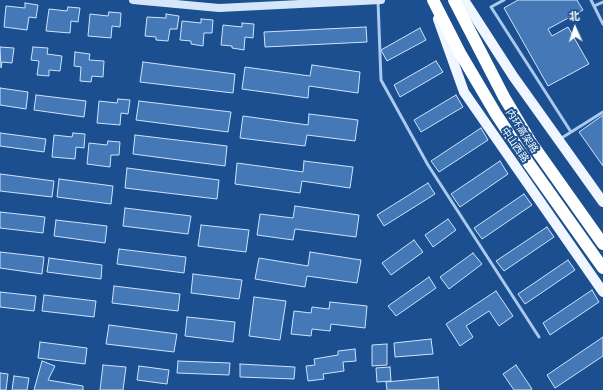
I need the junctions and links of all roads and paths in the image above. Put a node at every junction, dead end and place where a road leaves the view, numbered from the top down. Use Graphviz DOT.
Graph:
graph roads {
  1 [pos="133,0"];
  2 [pos="380,0"];
  3 [pos="432,0"];
  4 [pos="454,0"];
  5 [pos="463,0"];
  6 [pos="504,0"];
  7 [pos="591,0"];
  8 [pos="603,2"];
  9 [pos="594,6"];
  10 [pos="603,24"];
  11 [pos="504,97"];
  12 [pos="603,112"];
  13 [pos="571,132"];
  14 [pos="559,140"];
  15 [pos="602,200"];
  16 [pos="603,244"];
  17 [pos="603,268"];
  18 [pos="603,292"];
  19 [pos="539,337"];
  1 -- 2 [label="street"];
  2 -- 19 [label="lane"];
  3 -- 17 [label="highway, 内环高架路"];
  3 -- 18 [label="main road, 中山西路"];
  4 -- 11 [label="highway, 内环高架路"];
  5 -- 11 [label="highway"];
  5 -- 14 [label="main road"];
  6 -- 13 [label="lane"];
  7 -- 9 [label="lane"];
  8 -- 9 [label="lane"];
  9 -- 10 [label="lane"];
  11 -- 16 [label="highway, 内环高架路"];
  12 -- 13 [label="lane"];
  13 -- 14 [label="lane"];
  14 -- 15 [label="main road"];
}
